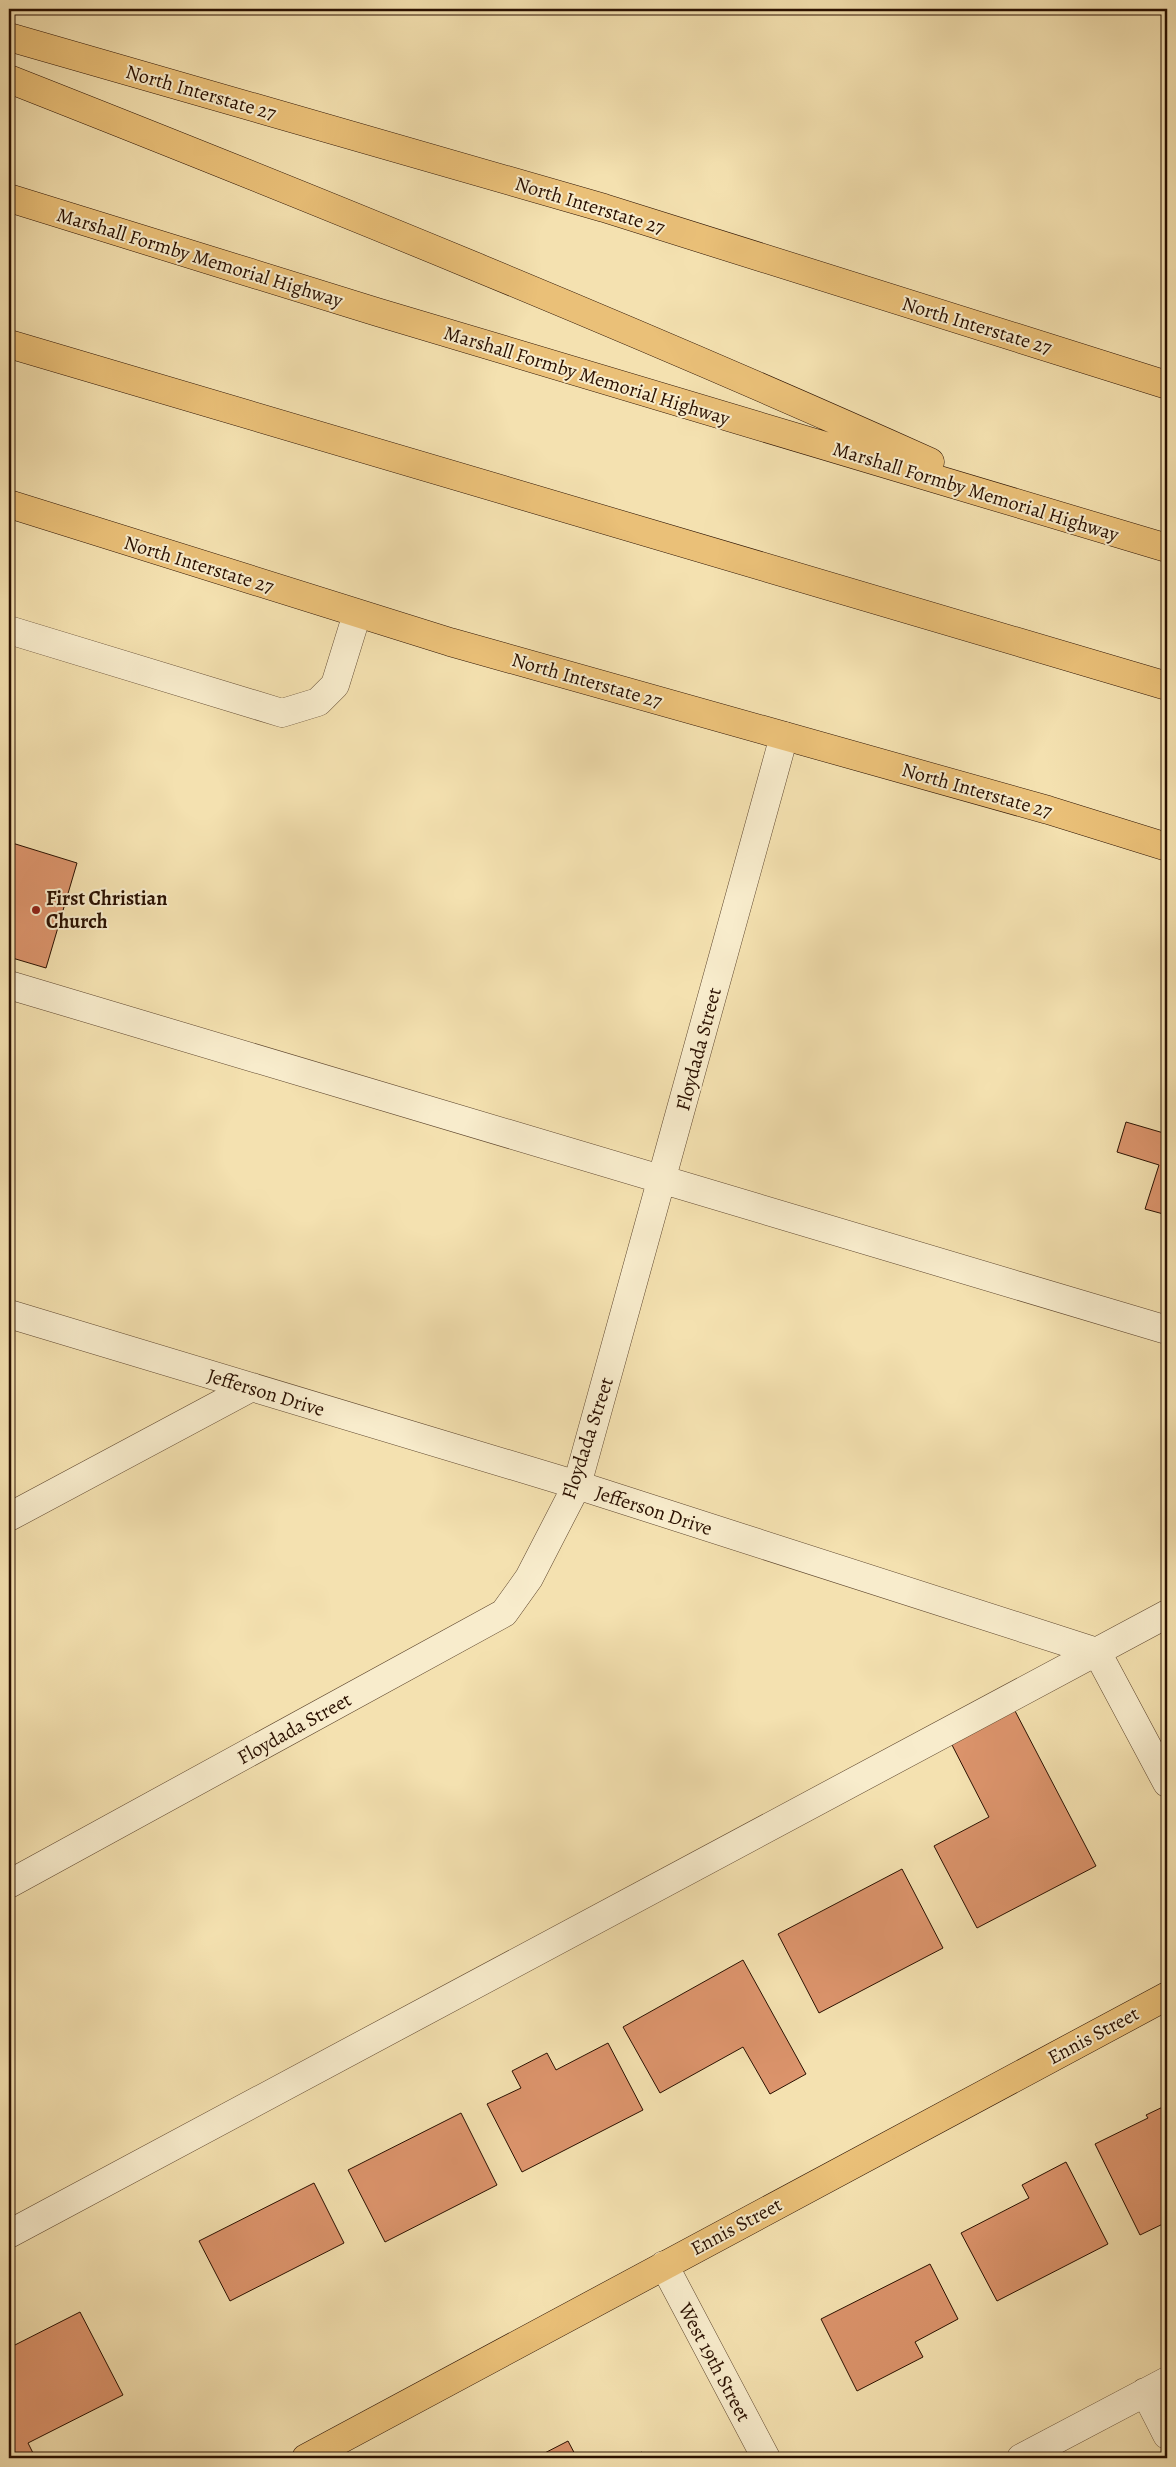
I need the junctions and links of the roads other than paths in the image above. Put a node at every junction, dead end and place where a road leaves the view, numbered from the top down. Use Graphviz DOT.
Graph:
graph roads {
  1 [pos="9,37"];
  2 [pos="9,79"];
  3 [pos="9,198"];
  4 [pos="9,344"];
  5 [pos="1167,385"];
  6 [pos="9,504"];
  7 [pos="1030,507"];
  8 [pos="1167,548"];
  9 [pos="358,614"];
  10 [pos="9,630"];
  11 [pos="1167,686"];
  12 [pos="784,736"];
  13 [pos="1167,847"];
  14 [pos="9,985"];
  15 [pos="662,1180"];
  16 [pos="9,1314"];
  17 [pos="1167,1330"];
  18 [pos="252,1387"];
  19 [pos="577,1486"];
  20 [pos="9,1518"];
  21 [pos="1167,1614"];
  22 [pos="1097,1652"];
  23 [pos="1167,1783"];
  24 [pos="9,1884"];
  25 [pos="1167,1996"];
  26 [pos="9,2234"];
  27 [pos="664,2265"];
  28 [pos="1156,2387"];
  29 [pos="1167,2435"];
  30 [pos="306,2458"];
  31 [pos="766,2458"];
  32 [pos="1021,2458"];
  1 -- 5 [label="main road, North Interstate 27"];
  2 -- 7 [label="main road"];
  3 -- 7 [label="main road, Marshall Formby Memorial Highway"];
  4 -- 11 [label="main road"];
  6 -- 9 [label="main road, North Interstate 27"];
  7 -- 8 [label="main road, Marshall Formby Memorial Highway"];
  9 -- 10 [label="street"];
  9 -- 12 [label="main road, North Interstate 27"];
  12 -- 13 [label="main road, North Interstate 27"];
  12 -- 15 [label="street, Floydada Street"];
  14 -- 15 [label="street"];
  15 -- 17 [label="street"];
  15 -- 19 [label="street, Floydada Street"];
  16 -- 18 [label="street, Jefferson Drive"];
  18 -- 19 [label="street, Jefferson Drive"];
  18 -- 20 [label="street"];
  19 -- 22 [label="street, Jefferson Drive"];
  19 -- 24 [label="street, Floydada Street"];
  21 -- 22 [label="street"];
  22 -- 23 [label="street"];
  22 -- 26 [label="street"];
  25 -- 27 [label="main road, Ennis Street"];
  27 -- 30 [label="main road, Ennis Street"];
  27 -- 31 [label="street, West 19th Street"];
  28 -- 29 [label="street"];
  28 -- 32 [label="street"];
}
